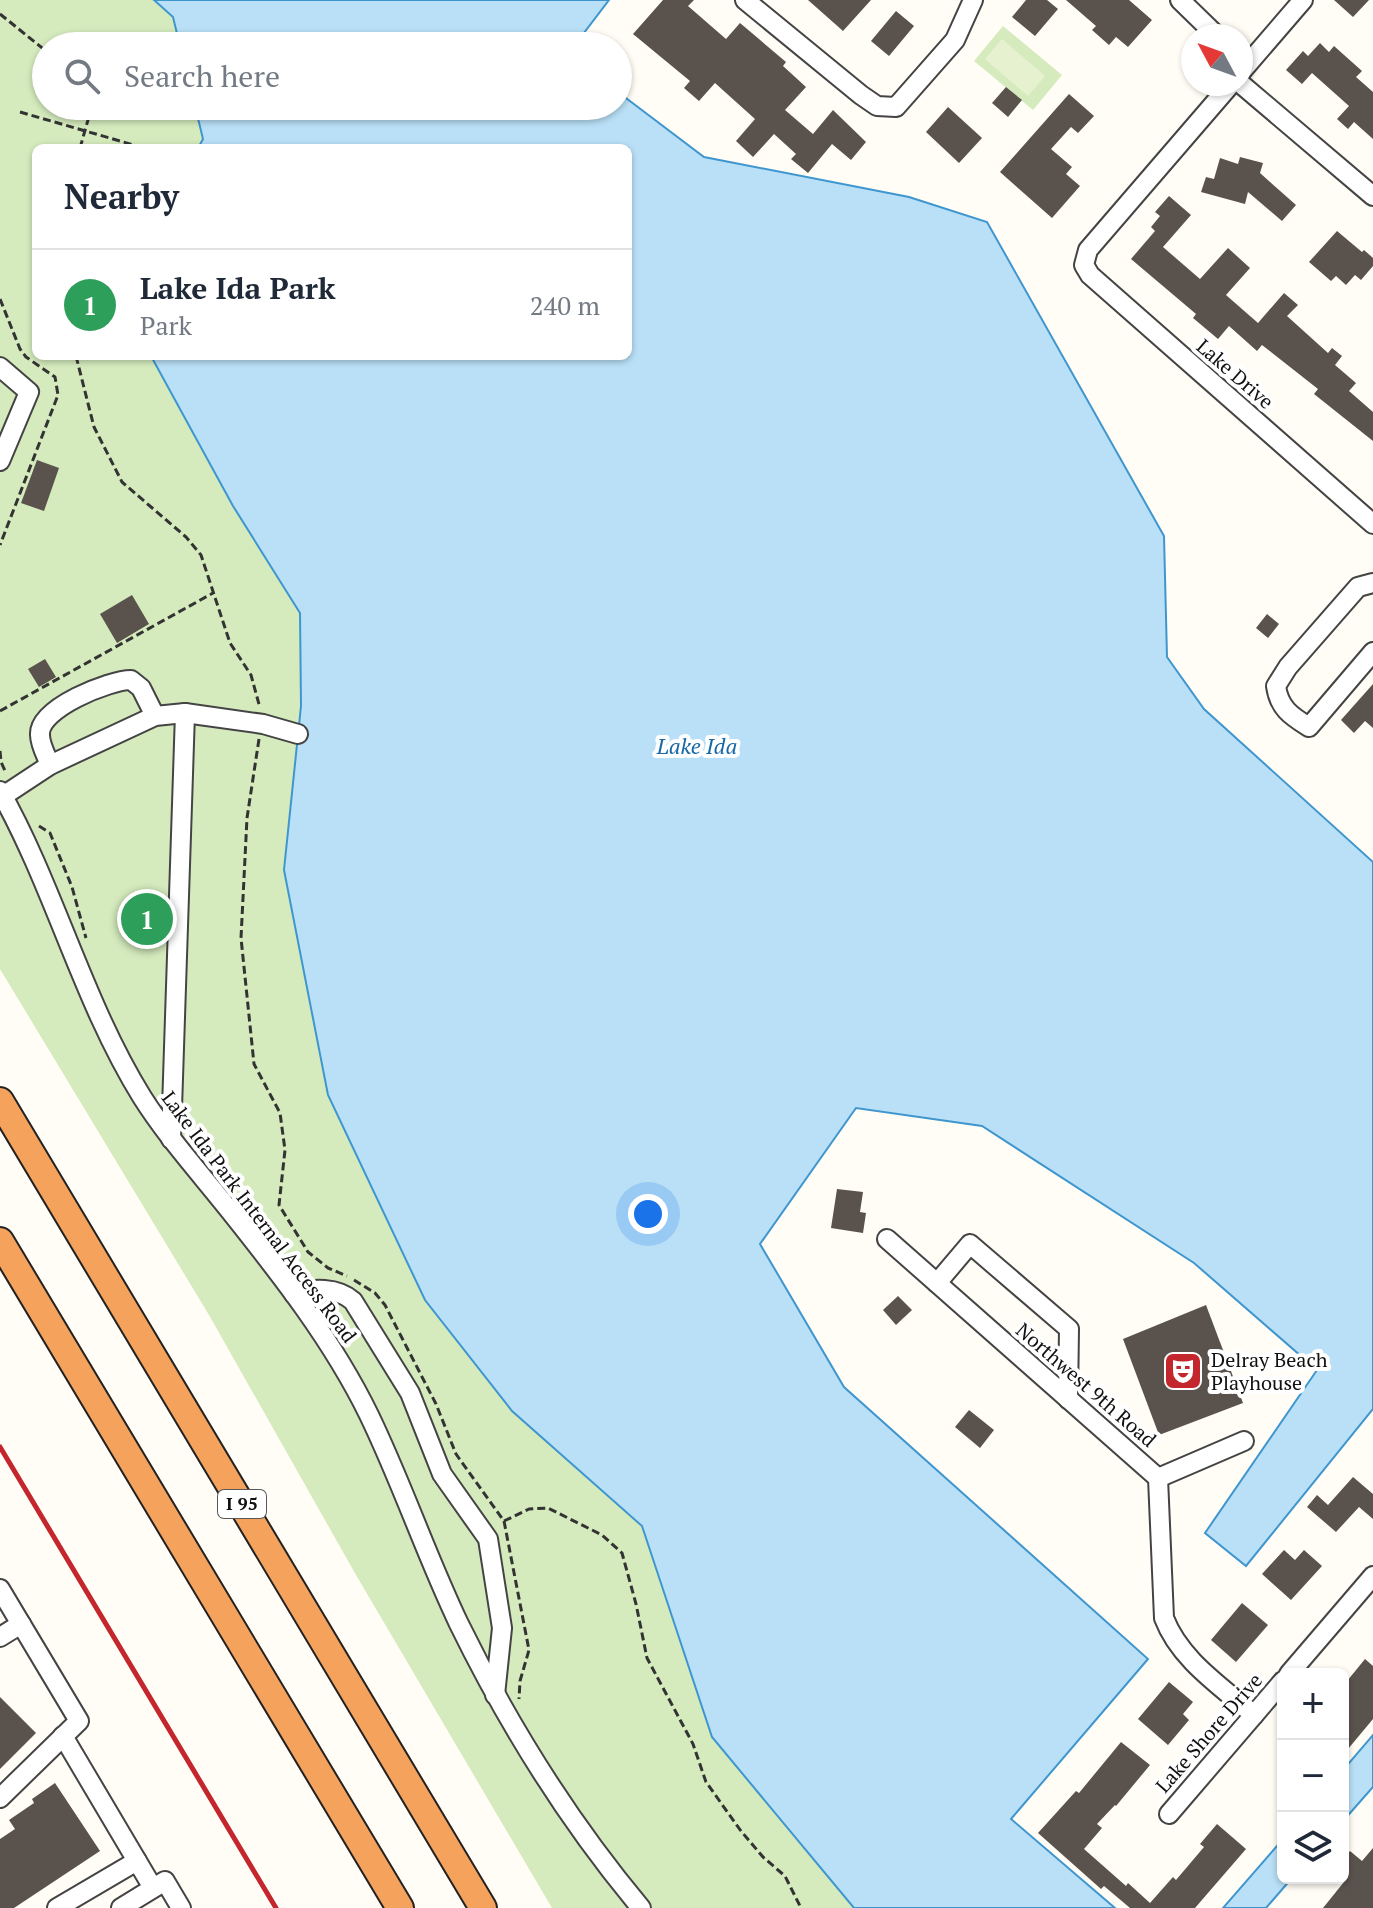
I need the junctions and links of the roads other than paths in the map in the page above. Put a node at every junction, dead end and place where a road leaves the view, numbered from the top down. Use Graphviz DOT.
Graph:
graph roads {
  1 [pos="745,0"];
  2 [pos="1180,0"];
  3 [pos="1303,0"];
  4 [pos="965,4"];
  5 [pos="1205,24"];
  6 [pos="1253,59"];
  7 [pos="1253,82"];
  8 [pos="1221,96"];
  9 [pos="1373,196"];
  10 [pos="0,367"];
  11 [pos="0,461"];
  12 [pos="1373,524"];
  13 [pos="1373,583"];
  14 [pos="1373,652"];
  15 [pos="185,713"];
  16 [pos="155,716"];
  17 [pos="298,734"];
  18 [pos="50,765"];
  19 [pos="2,793"];
  20 [pos="0,1101"];
  21 [pos="171,1139"];
  22 [pos="887,1239"];
  23 [pos="0,1241"];
  24 [pos="937,1283"];
  25 [pos="294,1294"];
  26 [pos="1068,1399"];
  27 [pos="1244,1441"];
  28 [pos="1158,1478"];
  29 [pos="1373,1576"];
  30 [pos="0,1589"];
  31 [pos="21,1624"];
  32 [pos="0,1637"];
  33 [pos="1294,1668"];
  34 [pos="1277,1688"];
  35 [pos="495,1695"];
  36 [pos="1254,1715"];
  37 [pos="63,1736"];
  38 [pos="0,1798"];
  39 [pos="1169,1814"];
  40 [pos="137,1861"];
  41 [pos="153,1888"];
  42 [pos="57,1908"];
  43 [pos="121,1908"];
  44 [pos="181,1908"];
  45 [pos="400,1908"];
  46 [pos="483,1908"];
  47 [pos="641,1908"];
  1 -- 4 [label="street"];
  2 -- 5 [label="street"];
  3 -- 6 [label="street"];
  7 -- 9 [label="street"];
  8 -- 12 [label="street, Lake Drive"];
  10 -- 11 [label="street"];
  13 -- 14 [label="street"];
  15 -- 16 [label="street"];
  15 -- 17 [label="street"];
  15 -- 21 [label="street"];
  16 -- 18 [label="street"];
  16 -- 18 [label="street"];
  18 -- 19 [label="street"];
  19 -- 21 [label="street, Lake Ida Park Internal Access Road"];
  20 -- 46 [label="highway, I 95"];
  21 -- 25 [label="street, Lake Ida Park Internal Access Road"];
  22 -- 24 [label="street, Northwest 9th Road"];
  23 -- 45 [label="highway"];
  24 -- 26 [label="street, Northwest 9th Road"];
  24 -- 26 [label="street"];
  25 -- 35 [label="street, Lake Ida Park Internal Access Road"];
  25 -- 35 [label="street"];
  26 -- 28 [label="street, Northwest 9th Road"];
  27 -- 28 [label="street"];
  28 -- 36 [label="street, Northwest 9th Road"];
  29 -- 33 [label="street, Lake Shore Drive"];
  30 -- 31 [label="street"];
  31 -- 32 [label="street"];
  31 -- 37 [label="street"];
  34 -- 36 [label="street, Lake Shore Drive"];
  35 -- 47 [label="street, Lake Ida Park Internal Access Road"];
  36 -- 39 [label="street, Lake Shore Drive"];
  37 -- 38 [label="street"];
  37 -- 40 [label="street"];
  40 -- 41 [label="street"];
  40 -- 42 [label="street"];
  41 -- 43 [label="street"];
  41 -- 44 [label="street"];
}
